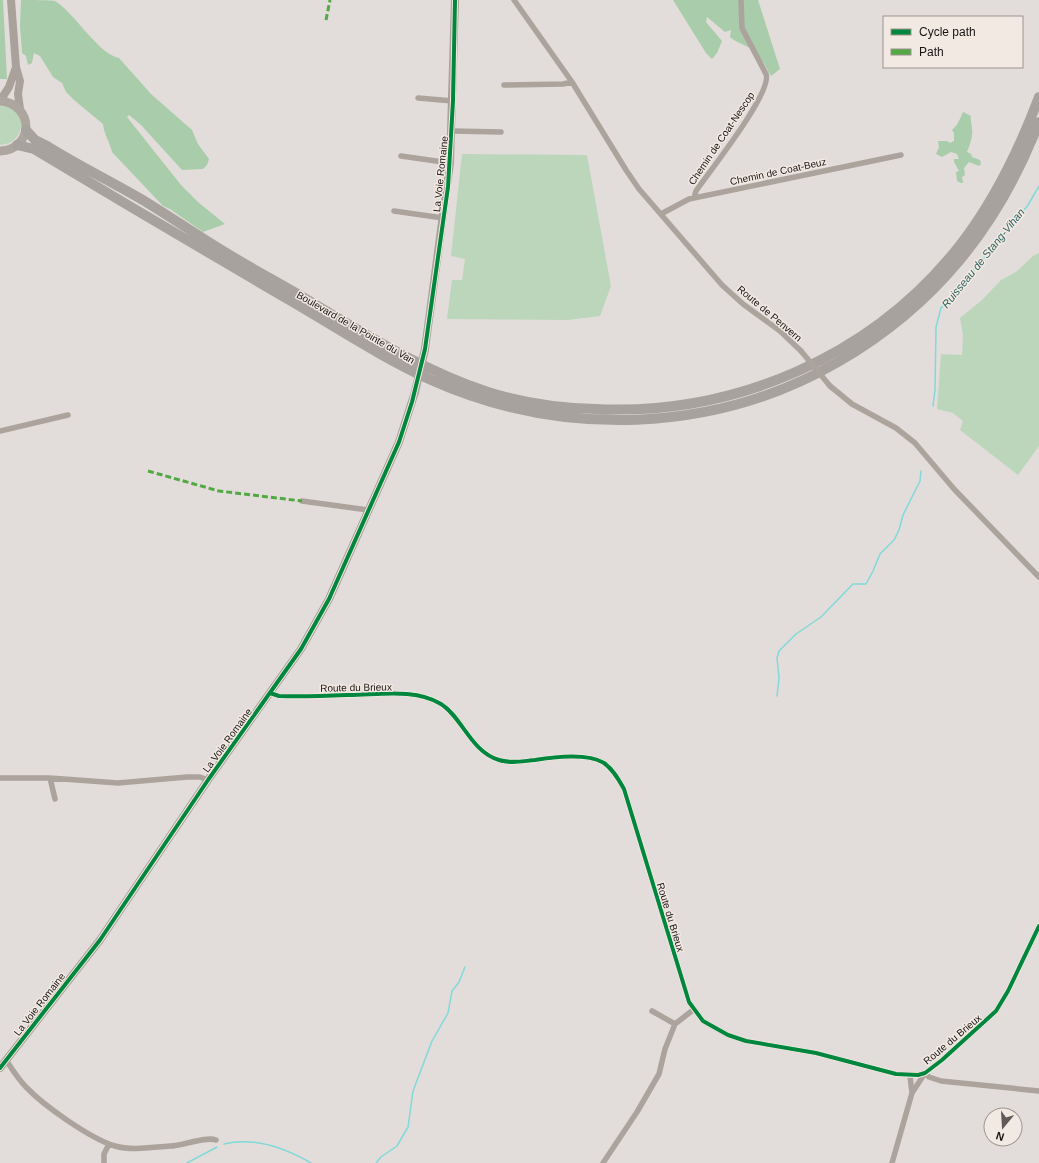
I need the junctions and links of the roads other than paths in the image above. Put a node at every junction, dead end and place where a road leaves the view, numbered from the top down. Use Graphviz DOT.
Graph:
graph roads {
  1 [pos="11,0"];
  2 [pos="455,0"];
  3 [pos="514,0"];
  4 [pos="741,0"];
  5 [pos="16,67"];
  6 [pos="572,82"];
  7 [pos="504,85"];
  8 [pos="1039,97"];
  9 [pos="418,98"];
  10 [pos="0,101"];
  11 [pos="453,101"];
  12 [pos="20,109"];
  13 [pos="1039,122"];
  14 [pos="26,130"];
  15 [pos="452,131"];
  16 [pos="501,132"];
  17 [pos="17,145"];
  18 [pos="0,151"];
  19 [pos="901,155"];
  20 [pos="401,156"];
  21 [pos="450,163"];
  22 [pos="694,198"];
  23 [pos="394,211"];
  24 [pos="661,214"];
  25 [pos="443,218"];
  26 [pos="68,415"];
  27 [pos="0,431"];
  28 [pos="302,501"];
  29 [pos="368,510"];
  30 [pos="1039,577"];
  31 [pos="270,693"];
  32 [pos="0,778"];
  33 [pos="50,778"];
  34 [pos="208,780"];
  35 [pos="55,799"];
  36 [pos="1039,926"];
  37 [pos="693,1010"];
  38 [pos="652,1011"];
  39 [pos="675,1024"];
  40 [pos="6,1060"];
  41 [pos="0,1068"];
  42 [pos="925,1073"];
  43 [pos="912,1076"];
  44 [pos="916,1087"];
  45 [pos="1039,1090"];
  46 [pos="912,1092"];
  47 [pos="216,1140"];
  48 [pos="109,1144"];
  49 [pos="104,1163"];
  50 [pos="603,1163"];
  51 [pos="892,1163"];
  1 -- 5 [label="street"];
  2 -- 11 [label="street, La Voie Romaine"];
  3 -- 6 [label="street, Route de Penvern"];
  4 -- 22 [label="street, Chemin de Coat-Nescop"];
  5 -- 10 [label="street"];
  5 -- 12 [label="street"];
  6 -- 7 [label="street"];
  6 -- 24 [label="street, Route de Penvern"];
  8 -- 14 [label="highway, Boulevard de la Pointe du Van"];
  9 -- 11 [label="street"];
  10 -- 12 [label="main road"];
  11 -- 15 [label="street, La Voie Romaine"];
  12 -- 14 [label="main road"];
  13 -- 17 [label="highway, Boulevard de la Pointe du Van"];
  14 -- 17 [label="main road"];
  15 -- 16 [label="street, La Voie Romaine"];
  15 -- 21 [label="street, La Voie Romaine"];
  17 -- 18 [label="main road"];
  19 -- 22 [label="street, Chemin de Coat-Beuz"];
  20 -- 21 [label="street, La Voie Romaine"];
  21 -- 25 [label="street, La Voie Romaine"];
  22 -- 24 [label="street, Chemin de Coat-Beuz"];
  23 -- 25 [label="street, La Voie Romaine"];
  24 -- 30 [label="street, Route de Penvern, bridge"];
  25 -- 29 [label="street, La Voie Romaine, bridge"];
  26 -- 27 [label="street"];
  28 -- 29 [label="street"];
  29 -- 31 [label="street, La Voie Romaine"];
  31 -- 34 [label="street, La Voie Romaine"];
  31 -- 37 [label="street, Route du Brieux"];
  32 -- 33 [label="street"];
  33 -- 34 [label="street"];
  33 -- 35 [label="street"];
  34 -- 40 [label="street, La Voie Romaine"];
  36 -- 42 [label="street, Route du Brieux"];
  37 -- 39 [label="street"];
  37 -- 43 [label="street, Route du Brieux"];
  38 -- 39 [label="street"];
  39 -- 50 [label="street"];
  40 -- 41 [label="street, La Voie Romaine"];
  40 -- 48 [label="street"];
  42 -- 43 [label="street, Route du Brieux"];
  42 -- 44 [label="street"];
  42 -- 45 [label="street"];
  43 -- 44 [label="street"];
  43 -- 46 [label="street"];
  44 -- 46 [label="street"];
  46 -- 51 [label="street"];
  47 -- 48 [label="street"];
  48 -- 49 [label="street"];
}
